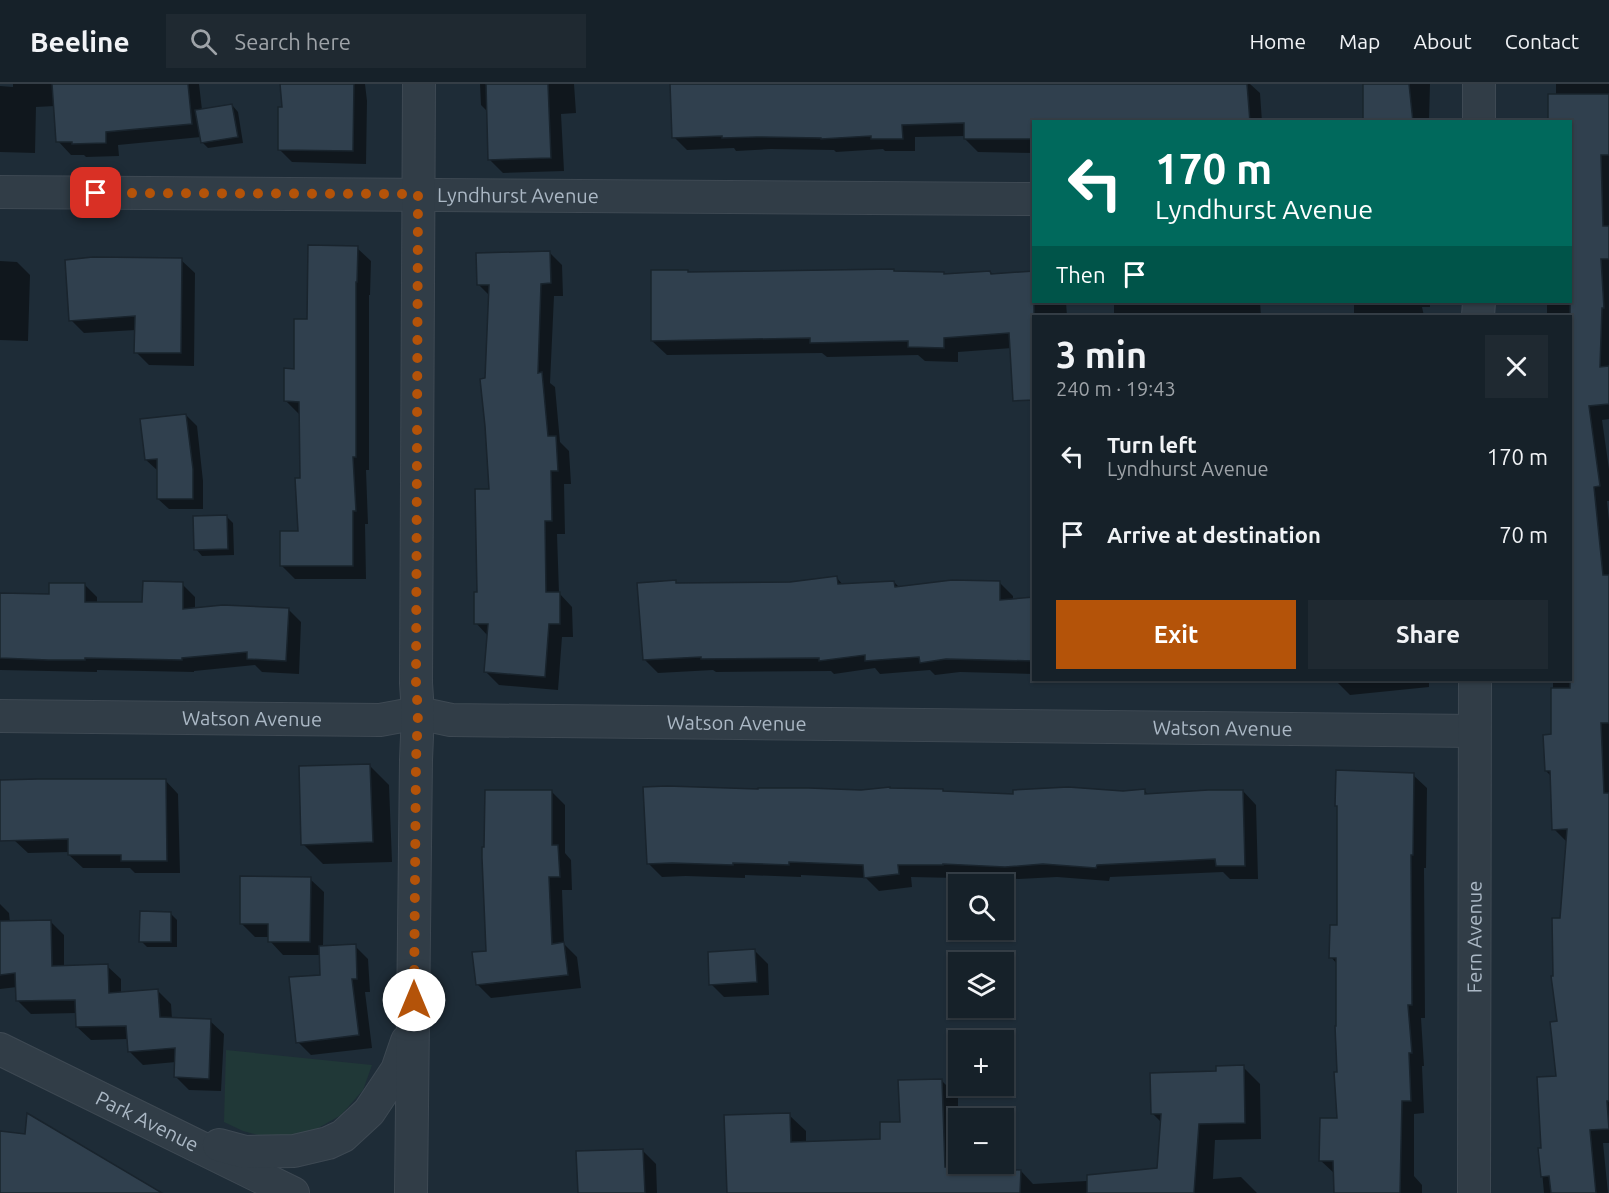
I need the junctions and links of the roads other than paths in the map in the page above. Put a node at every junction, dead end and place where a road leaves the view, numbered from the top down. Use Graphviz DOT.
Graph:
graph roads {
  1 [pos="419,84"];
  2 [pos="1479,84"];
  3 [pos="1479,120"];
  4 [pos="0,192"];
  5 [pos="418,194"];
  6 [pos="1032,199"];
  7 [pos="1475,681"];
  8 [pos="418,713"];
  9 [pos="0,716"];
  10 [pos="1474,731"];
  11 [pos="414,1024"];
  12 [pos="0,1049"];
  13 [pos="171,1132"];
  14 [pos="292,1193"];
  15 [pos="411,1193"];
  16 [pos="1474,1193"];
  1 -- 5 [label="street"];
  2 -- 3 [label="street"];
  4 -- 5 [label="street, Lyndhurst Avenue"];
  5 -- 6 [label="street, Lyndhurst Avenue"];
  5 -- 8 [label="street"];
  7 -- 10 [label="street, Fern Avenue"];
  8 -- 9 [label="street, Watson Avenue"];
  8 -- 10 [label="street, Watson Avenue"];
  8 -- 11 [label="street"];
  10 -- 16 [label="street, Fern Avenue"];
  11 -- 13 [label="street"];
  11 -- 15 [label="street"];
  12 -- 13 [label="street, Park Avenue"];
  13 -- 14 [label="street, Park Avenue"];
}
